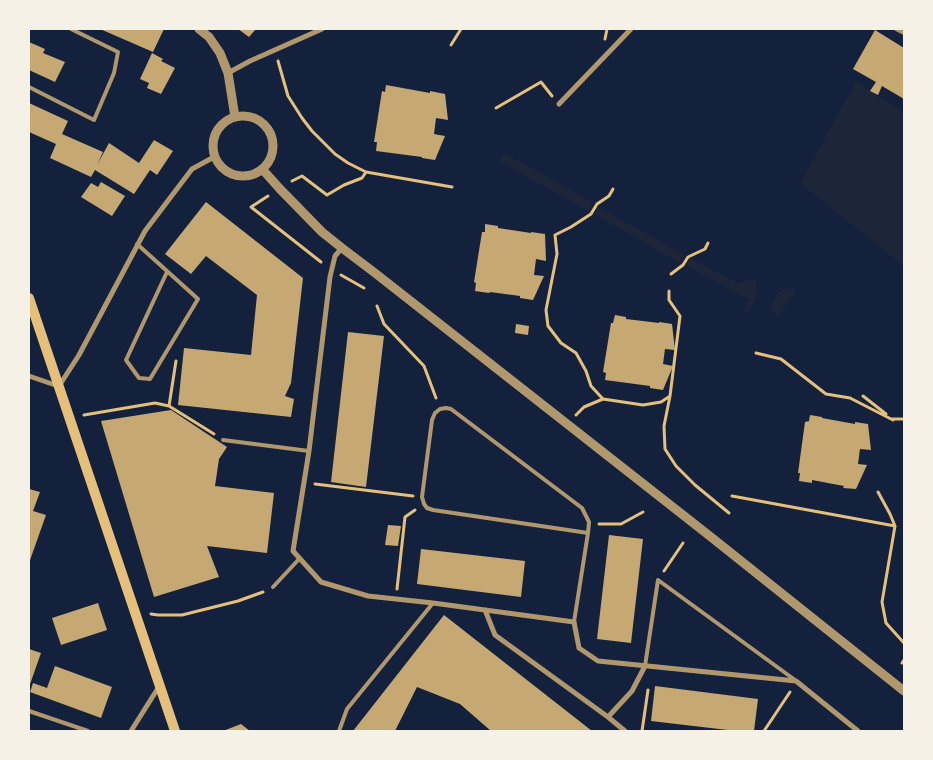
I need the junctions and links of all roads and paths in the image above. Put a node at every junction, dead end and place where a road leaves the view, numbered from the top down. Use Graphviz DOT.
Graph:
graph roads {
  1 [pos="70,29"];
  2 [pos="198,29"];
  3 [pos="322,29"];
  4 [pos="461,29"];
  5 [pos="631,29"];
  6 [pos="896,29"];
  7 [pos="904,33"];
  8 [pos="451,45"];
  9 [pos="275,49"];
  10 [pos="228,73"];
  11 [pos="29,87"];
  12 [pos="559,104"];
  13 [pos="496,108"];
  14 [pos="235,117"];
  15 [pos="214,157"];
  16 [pos="263,170"];
  17 [pos="366,172"];
  18 [pos="452,187"];
  19 [pos="280,189"];
  20 [pos="613,189"];
  21 [pos="708,243"];
  22 [pos="137,244"];
  23 [pos="342,248"];
  24 [pos="331,269"];
  25 [pos="167,272"];
  26 [pos="671,274"];
  27 [pos="364,288"];
  28 [pos="669,291"];
  29 [pos="29,298"];
  30 [pos="377,306"];
  31 [pos="756,353"];
  32 [pos="176,356"];
  33 [pos="29,376"];
  34 [pos="59,386"];
  35 [pos="670,396"];
  36 [pos="863,396"];
  37 [pos="603,399"];
  38 [pos="169,406"];
  39 [pos="440,409"];
  40 [pos="79,415"];
  41 [pos="904,419"];
  42 [pos="893,420"];
  43 [pos="568,425"];
  44 [pos="223,440"];
  45 [pos="309,451"];
  46 [pos="304,482"];
  47 [pos="878,492"];
  48 [pos="732,496"];
  49 [pos="422,497"];
  50 [pos="424,504"];
  51 [pos="643,512"];
  52 [pos="729,513"];
  53 [pos="589,524"];
  54 [pos="895,526"];
  55 [pos="588,533"];
  56 [pos="683,543"];
  57 [pos="300,558"];
  58 [pos="658,580"];
  59 [pos="273,587"];
  60 [pos="396,599"];
  61 [pos="433,603"];
  62 [pos="135,610"];
  63 [pos="485,610"];
  64 [pos="574,622"];
  65 [pos="904,643"];
  66 [pos="648,666"];
  67 [pos="796,681"];
  68 [pos="160,685"];
  69 [pos="904,692"];
  70 [pos="29,711"];
  71 [pos="608,717"];
  72 [pos="88,731"];
  73 [pos="131,731"];
  74 [pos="175,731"];
  75 [pos="339,731"];
  76 [pos="625,731"];
  77 [pos="642,731"];
  78 [pos="764,731"];
  79 [pos="858,731"];
  1 -- 11 [label="lane"];
  2 -- 10 [label="street"];
  3 -- 9 [label="street"];
  4 -- 8 [label="path"];
  5 -- 12 [label="street"];
  6 -- 7 [label="lane"];
  9 -- 10 [label="street"];
  9 -- 17 [label="path"];
  10 -- 14 [label="street"];
  12 -- 13 [label="path"];
  14 -- 15 [label="street"];
  14 -- 16 [label="street"];
  15 -- 16 [label="street"];
  15 -- 22 [label="street"];
  16 -- 19 [label="street"];
  17 -- 18 [label="path"];
  17 -- 19 [label="path"];
  19 -- 23 [label="street"];
  19 -- 24 [label="path"];
  20 -- 37 [label="path"];
  21 -- 26 [label="path"];
  22 -- 25 [label="lane"];
  22 -- 34 [label="street"];
  23 -- 24 [label="street"];
  23 -- 43 [label="street"];
  24 -- 27 [label="path"];
  24 -- 45 [label="street"];
  25 -- 25 [label="lane"];
  28 -- 35 [label="path"];
  29 -- 34 [label="main road"];
  30 -- 39 [label="path"];
  31 -- 42 [label="path"];
  32 -- 38 [label="path"];
  33 -- 34 [label="street"];
  34 -- 62 [label="main road"];
  35 -- 37 [label="path"];
  35 -- 52 [label="path"];
  36 -- 42 [label="path"];
  37 -- 43 [label="path"];
  38 -- 40 [label="path"];
  38 -- 44 [label="path"];
  39 -- 49 [label="lane"];
  39 -- 53 [label="lane"];
  41 -- 42 [label="path"];
  43 -- 69 [label="street"];
  44 -- 45 [label="lane"];
  45 -- 46 [label="street"];
  46 -- 49 [label="path"];
  46 -- 57 [label="street"];
  47 -- 54 [label="path"];
  48 -- 54 [label="path"];
  49 -- 50 [label="lane"];
  50 -- 55 [label="lane"];
  50 -- 60 [label="path"];
  51 -- 53 [label="path"];
  53 -- 55 [label="lane"];
  54 -- 65 [label="path"];
  55 -- 64 [label="lane"];
  56 -- 58 [label="path"];
  57 -- 59 [label="lane"];
  57 -- 60 [label="street"];
  58 -- 66 [label="lane"];
  58 -- 67 [label="lane"];
  59 -- 62 [label="path"];
  60 -- 61 [label="street"];
  61 -- 63 [label="street"];
  61 -- 75 [label="lane"];
  62 -- 68 [label="main road"];
  63 -- 64 [label="street"];
  63 -- 71 [label="street"];
  64 -- 66 [label="street"];
  66 -- 67 [label="street"];
  66 -- 71 [label="street"];
  66 -- 77 [label="path"];
  67 -- 78 [label="path"];
  67 -- 79 [label="street"];
  68 -- 73 [label="street"];
  68 -- 74 [label="main road"];
  70 -- 72 [label="lane"];
  71 -- 76 [label="street"];
}
